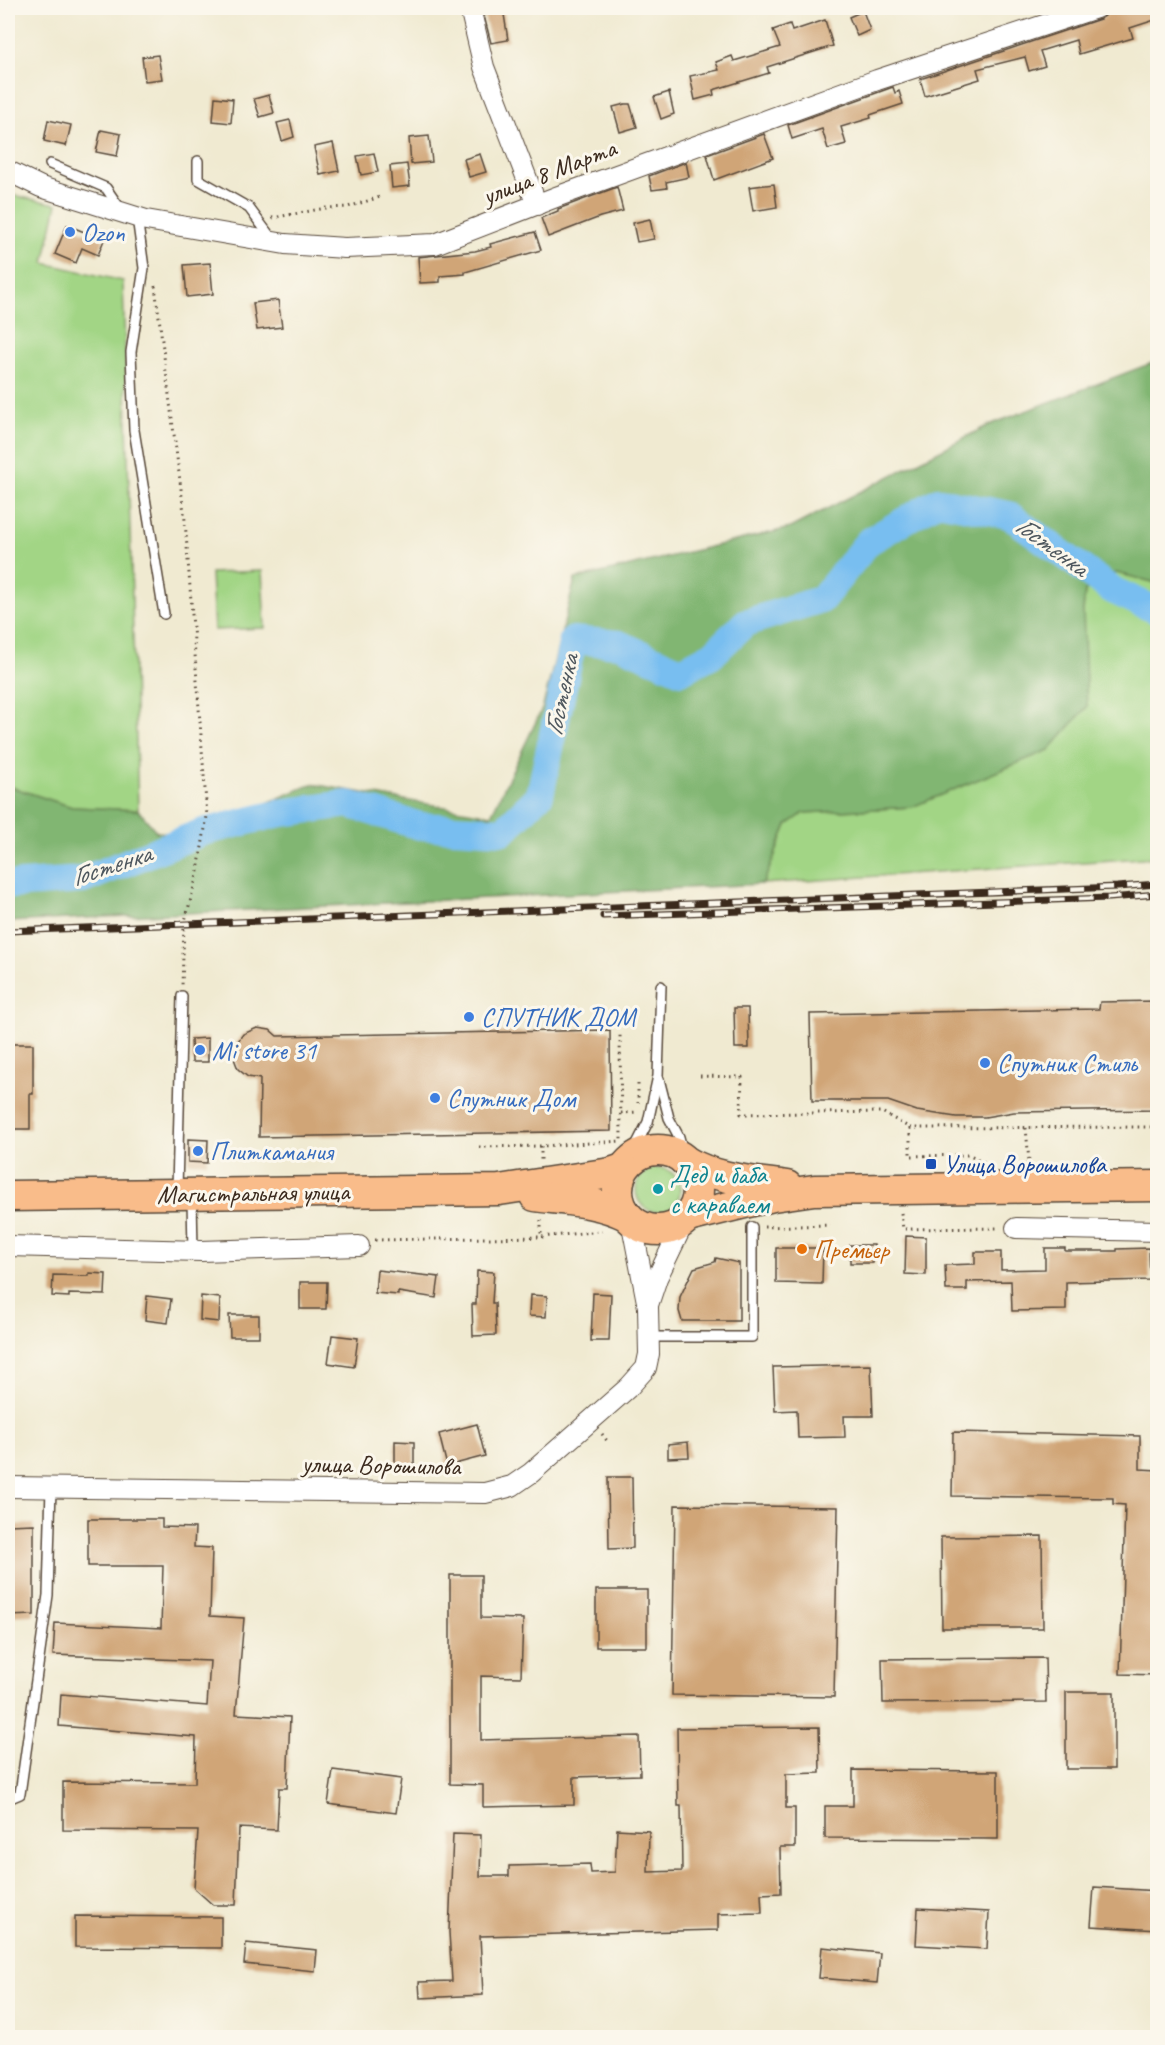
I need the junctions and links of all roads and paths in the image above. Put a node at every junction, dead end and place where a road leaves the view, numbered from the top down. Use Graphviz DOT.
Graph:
graph roads {
  1 [pos="470,8"];
  2 [pos="1096,8"];
  3 [pos="198,161"];
  4 [pos="50,164"];
  5 [pos="8,171"];
  6 [pos="380,197"];
  7 [pos="537,205"];
  8 [pos="130,215"];
  9 [pos="259,221"];
  10 [pos="273,242"];
  11 [pos="154,278"];
  12 [pos="165,614"];
  13 [pos="661,986"];
  14 [pos="182,996"];
  15 [pos="620,1033"];
  16 [pos="658,1076"];
  17 [pos="700,1076"];
  18 [pos="638,1084"];
  19 [pos="621,1113"];
  20 [pos="1158,1127"];
  21 [pos="1026,1128"];
  22 [pos="541,1146"];
  23 [pos="479,1147"];
  24 [pos="685,1161"];
  25 [pos="1027,1164"];
  26 [pos="625,1166"];
  27 [pos="1158,1186"];
  28 [pos="541,1190"];
  29 [pos="814,1190"];
  30 [pos="185,1194"];
  31 [pos="8,1196"];
  32 [pos="895,1213"];
  33 [pos="687,1218"];
  34 [pos="623,1222"];
  35 [pos="830,1225"];
  36 [pos="752,1227"];
  37 [pos="1016,1228"];
  38 [pos="1158,1231"];
  39 [pos="541,1237"];
  40 [pos="8,1246"];
  41 [pos="359,1246"];
  42 [pos="193,1251"];
  43 [pos="648,1307"];
  44 [pos="648,1337"];
  45 [pos="591,1420"];
  46 [pos="608,1442"];
  47 [pos="8,1487"];
  48 [pos="51,1487"];
  49 [pos="8,1799"];
  1 -- 7 [label="street"];
  2 -- 7 [label="street, улица 8 Марта"];
  3 -- 9 [label="lane"];
  4 -- 8 [label="lane"];
  5 -- 8 [label="street, улица 8 Марта"];
  6 -- 9 [label="path"];
  7 -- 10 [label="street, улица 8 Марта"];
  8 -- 10 [label="street, улица 8 Марта"];
  8 -- 12 [label="lane"];
  9 -- 10 [label="lane"];
  11 -- 14 [label="path"];
  13 -- 16 [label="lane"];
  14 -- 30 [label="lane"];
  15 -- 19 [label="path"];
  16 -- 24 [label="lane"];
  16 -- 26 [label="lane"];
  17 -- 21 [label="path"];
  18 -- 19 [label="path"];
  19 -- 22 [label="path"];
  20 -- 21 [label="path"];
  21 -- 25 [label="path"];
  22 -- 23 [label="path"];
  22 -- 28 [label="path"];
  24 -- 26 [label="main road, Магистральная улица"];
  24 -- 29 [label="main road, Магистральная улица"];
  24 -- 33 [label="main road"];
  26 -- 28 [label="main road, Магистральная улица"];
  26 -- 34 [label="main road"];
  27 -- 29 [label="main road, Магистральная улица"];
  28 -- 30 [label="main road, Магистральная улица"];
  28 -- 34 [label="main road, Магистральная улица"];
  28 -- 39 [label="path"];
  29 -- 33 [label="main road, Магистральная улица"];
  30 -- 31 [label="main road, Магистральная улица"];
  30 -- 42 [label="lane"];
  32 -- 37 [label="path"];
  33 -- 34 [label="main road, Магистральная улица"];
  33 -- 43 [label="street"];
  34 -- 39 [label="path"];
  34 -- 43 [label="street"];
  35 -- 36 [label="path"];
  36 -- 44 [label="lane"];
  37 -- 38 [label="street"];
  39 -- 41 [label="path"];
  40 -- 42 [label="street"];
  41 -- 42 [label="street"];
  43 -- 44 [label="street, улица Ворошилова"];
  44 -- 45 [label="street, улица Ворошилова"];
  45 -- 46 [label="path"];
  45 -- 48 [label="street, улица Ворошилова"];
  47 -- 48 [label="street, улица Ворошилова"];
  48 -- 49 [label="lane"];
}
